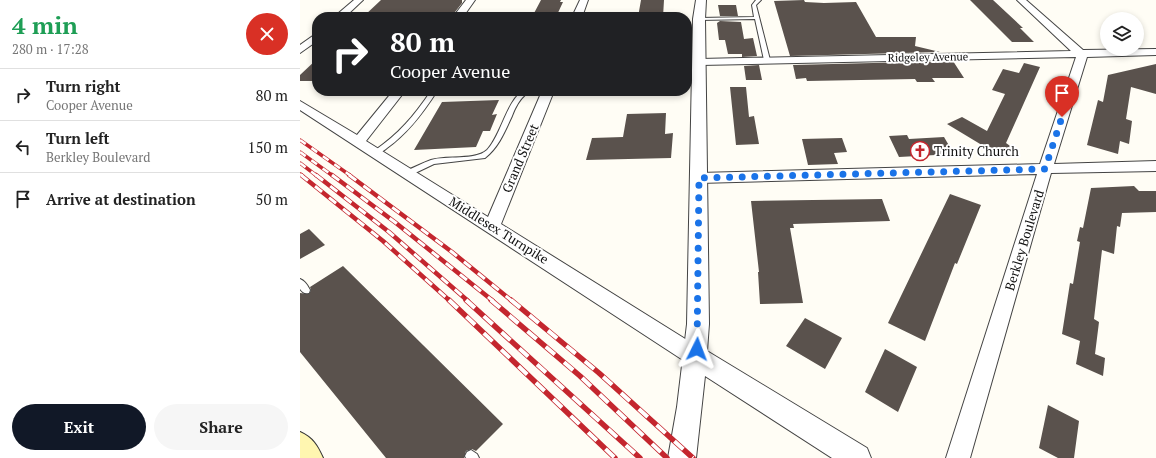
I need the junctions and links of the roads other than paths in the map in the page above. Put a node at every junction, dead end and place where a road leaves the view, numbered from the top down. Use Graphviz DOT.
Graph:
graph roads {
  1 [pos="359,0"];
  2 [pos="471,0"];
  3 [pos="584,0"];
  4 [pos="701,0"];
  5 [pos="759,0"];
  6 [pos="1021,0"];
  7 [pos="345,12"];
  8 [pos="462,12"];
  9 [pos="579,12"];
  10 [pos="757,18"];
  11 [pos="699,19"];
  12 [pos="312,40"];
  13 [pos="300,50"];
  14 [pos="1156,52"];
  15 [pos="1081,54"];
  16 [pos="767,60"];
  17 [pos="700,62"];
  18 [pos="395,96"];
  19 [pos="431,96"];
  20 [pos="519,96"];
  21 [pos="545,96"];
  22 [pos="300,105"];
  23 [pos="358,142"];
  24 [pos="376,153"];
  25 [pos="1156,166"];
  26 [pos="1045,169"];
  27 [pos="408,173"];
  28 [pos="699,178"];
  29 [pos="492,226"];
  30 [pos="696,358"];
  31 [pos="300,448"];
  32 [pos="307,458"];
  33 [pos="682,458"];
  34 [pos="857,458"];
  35 [pos="958,458"];
  1 -- 7 [label="street"];
  2 -- 8 [label="street"];
  3 -- 9 [label="street"];
  4 -- 11 [label="street"];
  5 -- 10 [label="lane"];
  6 -- 15 [label="street"];
  10 -- 11 [label="lane"];
  10 -- 16 [label="lane"];
  11 -- 17 [label="street"];
  12 -- 13 [label="street"];
  14 -- 15 [label="street, Ridgeley Avenue"];
  15 -- 16 [label="street, Ridgeley Avenue"];
  15 -- 26 [label="street, Berkley Boulevard"];
  16 -- 17 [label="street, Ridgeley Avenue"];
  17 -- 28 [label="street"];
  18 -- 23 [label="street"];
  19 -- 24 [label="lane"];
  20 -- 27 [label="lane"];
  21 -- 29 [label="street, Grand Street"];
  22 -- 23 [label="street, Middlesex Turnpike"];
  23 -- 24 [label="street, Middlesex Turnpike"];
  24 -- 27 [label="street, Middlesex Turnpike"];
  25 -- 26 [label="street"];
  26 -- 28 [label="street"];
  26 -- 35 [label="street, Berkley Boulevard"];
  27 -- 29 [label="street, Middlesex Turnpike"];
  28 -- 30 [label="street"];
  29 -- 30 [label="street, Middlesex Turnpike"];
  30 -- 33 [label="street"];
  30 -- 34 [label="street"];
  31 -- 32 [label="main road"];
}
